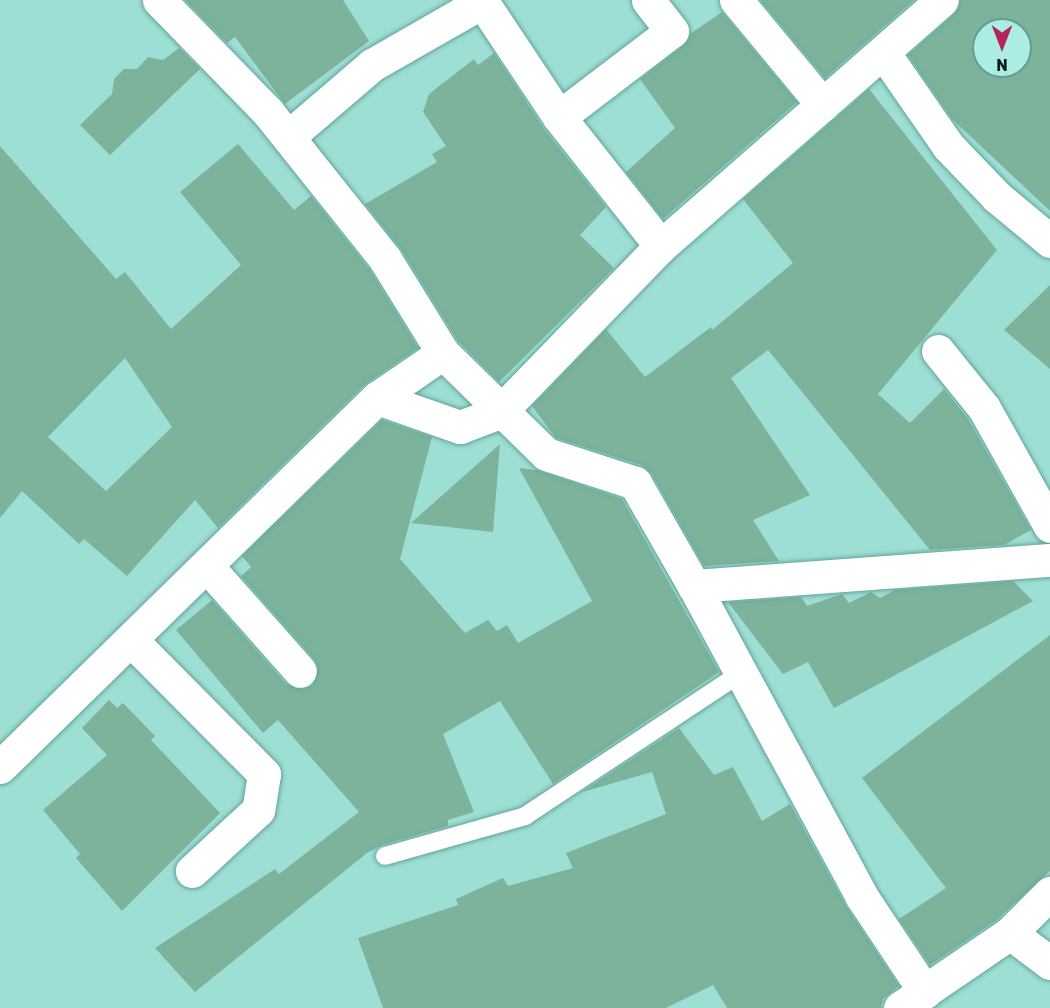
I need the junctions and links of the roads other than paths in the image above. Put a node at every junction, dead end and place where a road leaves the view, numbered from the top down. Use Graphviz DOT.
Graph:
graph roads {
  1 [pos="159,0"];
  2 [pos="736,0"];
  3 [pos="942,0"];
  4 [pos="482,1"];
  5 [pos="652,2"];
  6 [pos="883,52"];
  7 [pos="824,105"];
  8 [pos="559,117"];
  9 [pos="288,137"];
  10 [pos="1050,241"];
  11 [pos="661,246"];
  12 [pos="938,351"];
  13 [pos="443,353"];
  14 [pos="377,398"];
  15 [pos="500,412"];
  16 [pos="1050,526"];
  17 [pos="1050,560"];
  18 [pos="207,566"];
  19 [pos="694,586"];
  20 [pos="131,640"];
  21 [pos="300,671"];
  22 [pos="741,673"];
  23 [pos="0,767"];
  24 [pos="385,856"];
  25 [pos="192,871"];
  26 [pos="1050,893"];
  27 [pos="1010,933"];
  28 [pos="1050,963"];
  29 [pos="913,1000"];
  1 -- 9 [label="street"];
  2 -- 7 [label="street"];
  3 -- 6 [label="street"];
  4 -- 8 [label="street"];
  4 -- 9 [label="street"];
  5 -- 8 [label="street"];
  6 -- 7 [label="street"];
  6 -- 10 [label="street"];
  7 -- 11 [label="street"];
  8 -- 11 [label="street"];
  9 -- 13 [label="street"];
  11 -- 15 [label="street"];
  12 -- 16 [label="street"];
  13 -- 14 [label="street"];
  13 -- 15 [label="street"];
  14 -- 15 [label="street"];
  14 -- 18 [label="street"];
  15 -- 19 [label="street"];
  17 -- 19 [label="street"];
  18 -- 20 [label="street"];
  18 -- 21 [label="street"];
  19 -- 22 [label="street"];
  20 -- 23 [label="street"];
  20 -- 25 [label="street"];
  22 -- 24 [label="lane"];
  22 -- 29 [label="street"];
  26 -- 27 [label="street"];
  27 -- 28 [label="street"];
  27 -- 29 [label="street"];
}
